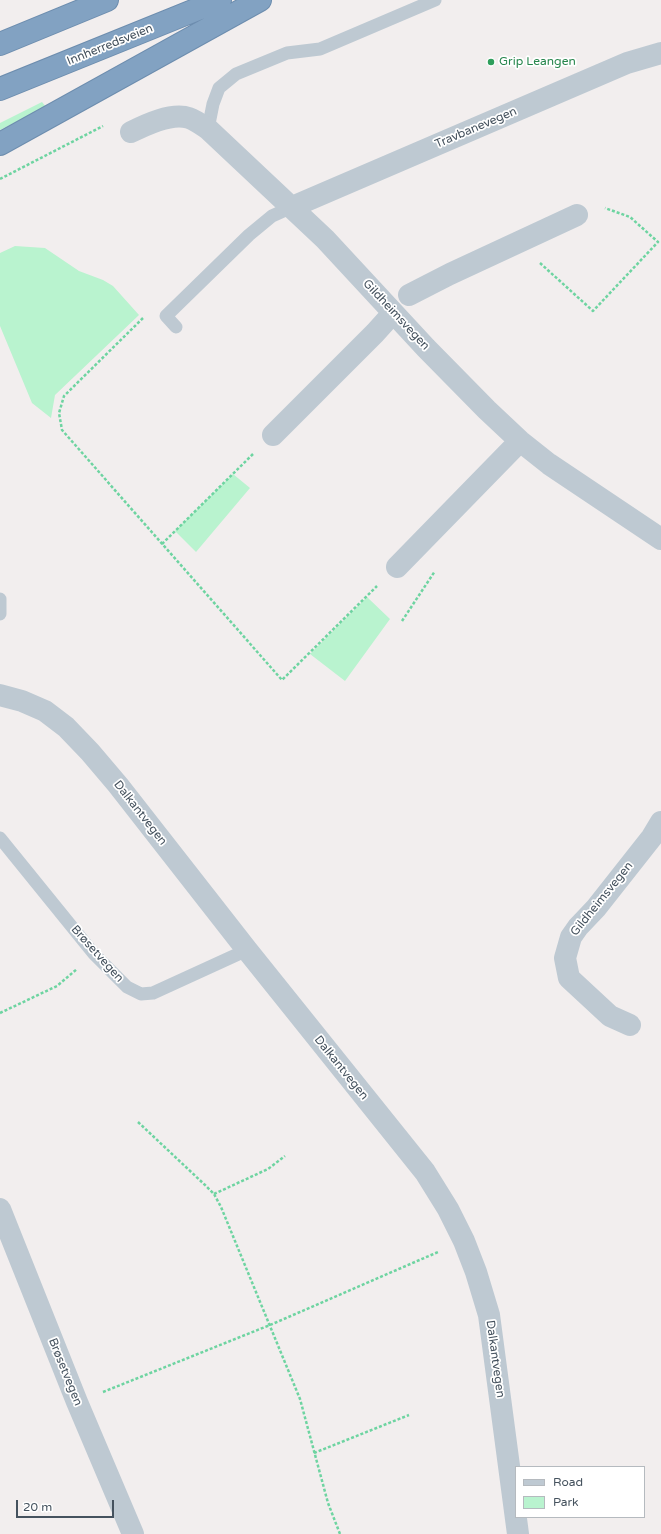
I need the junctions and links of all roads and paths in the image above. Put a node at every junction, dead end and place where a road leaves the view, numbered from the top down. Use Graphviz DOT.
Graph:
graph roads {
  1 [pos="107,0"];
  2 [pos="220,0"];
  3 [pos="260,0"];
  4 [pos="435,0"];
  5 [pos="0,44"];
  6 [pos="661,53"];
  7 [pos="0,89"];
  8 [pos="103,126"];
  9 [pos="208,129"];
  10 [pos="130,132"];
  11 [pos="0,144"];
  12 [pos="0,179"];
  13 [pos="292,207"];
  14 [pos="577,216"];
  15 [pos="518,243"];
  16 [pos="409,295"];
  17 [pos="393,313"];
  18 [pos="148,314"];
  19 [pos="176,327"];
  20 [pos="273,434"];
  21 [pos="520,441"];
  22 [pos="233,474"];
  23 [pos="661,539"];
  24 [pos="162,544"];
  25 [pos="397,567"];
  26 [pos="367,597"];
  27 [pos="0,599"];
  28 [pos="0,614"];
  29 [pos="0,695"];
  30 [pos="661,822"];
  31 [pos="0,838"];
  32 [pos="247,950"];
  33 [pos="94,954"];
  34 [pos="0,1013"];
  35 [pos="630,1025"];
  36 [pos="138,1122"];
  37 [pos="285,1156"];
  38 [pos="214,1194"];
  39 [pos="0,1209"];
  40 [pos="464,1241"];
  41 [pos="270,1325"];
  42 [pos="77,1402"];
  43 [pos="409,1415"];
  44 [pos="314,1453"];
  45 [pos="515,1511"];
  46 [pos="516,1518"];
  47 [pos="133,1534"];
  48 [pos="340,1534"];
  49 [pos="518,1534"];
  1 -- 5 [label="highway"];
  2 -- 7 [label="highway, Innherredsveien"];
  3 -- 11 [label="highway"];
  4 -- 9 [label="lane"];
  6 -- 13 [label="street, Travbanevegen"];
  8 -- 12 [label="path"];
  9 -- 10 [label="street, Gildheimsvegen"];
  9 -- 13 [label="street, Gildheimsvegen"];
  13 -- 17 [label="street, Gildheimsvegen"];
  13 -- 19 [label="lane"];
  14 -- 15 [label="street"];
  14 -- 15 [label="path"];
  15 -- 16 [label="street"];
  17 -- 20 [label="street"];
  17 -- 21 [label="street, Gildheimsvegen"];
  18 -- 24 [label="path"];
  21 -- 23 [label="street, Gildheimsvegen"];
  21 -- 25 [label="street"];
  22 -- 24 [label="path"];
  24 -- 26 [label="path"];
  27 -- 28 [label="lane"];
  29 -- 32 [label="street, Dalkantvegen"];
  30 -- 35 [label="street, Gildheimsvegen"];
  31 -- 33 [label="lane, Brøsetvegen"];
  32 -- 33 [label="lane, Brøsetvegen"];
  32 -- 40 [label="street, Dalkantvegen"];
  33 -- 34 [label="path"];
  36 -- 38 [label="path"];
  37 -- 38 [label="path"];
  38 -- 41 [label="path"];
  39 -- 42 [label="street, Brøsetvegen"];
  40 -- 41 [label="path"];
  40 -- 45 [label="street, Dalkantvegen"];
  41 -- 42 [label="path"];
  41 -- 44 [label="path"];
  42 -- 47 [label="street, Brøsetvegen"];
  43 -- 44 [label="path"];
  44 -- 48 [label="path"];
  46 -- 49 [label="street, Dalkantvegen"];
}
